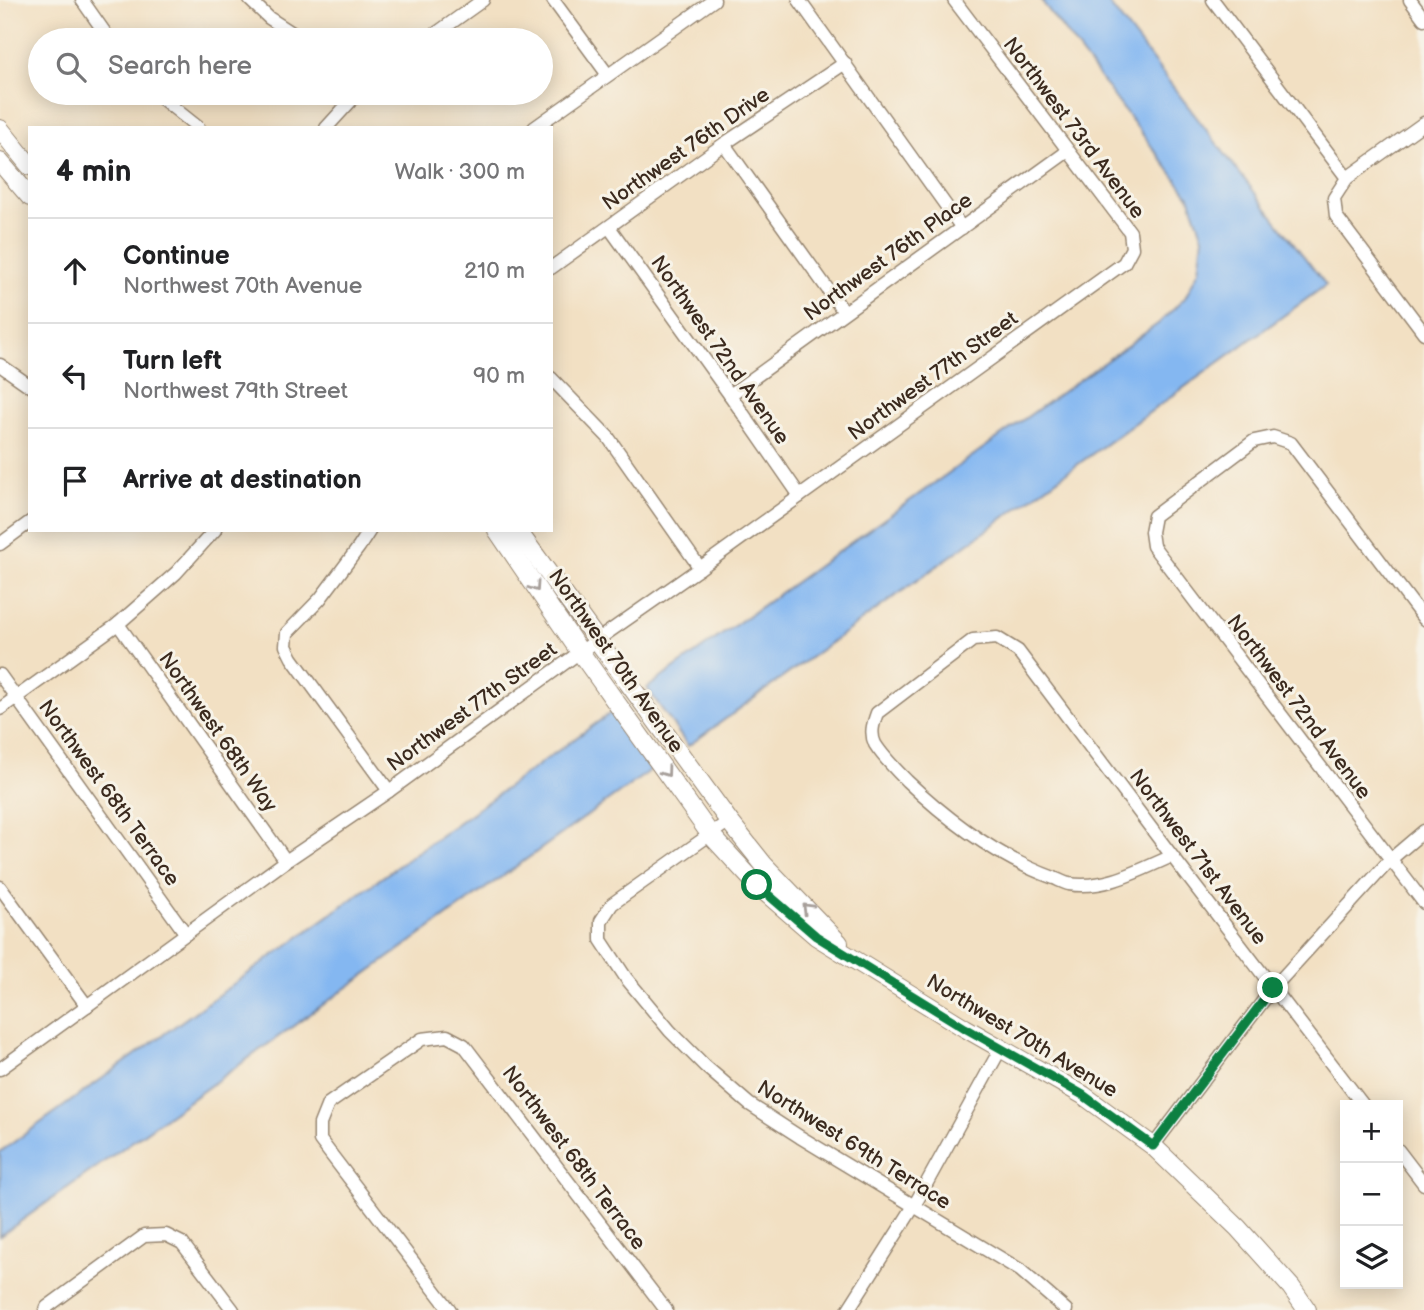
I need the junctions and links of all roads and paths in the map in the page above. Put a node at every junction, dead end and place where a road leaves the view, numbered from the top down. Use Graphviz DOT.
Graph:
graph roads {
  1 [pos="82,0"];
  2 [pos="250,0"];
  3 [pos="483,0"];
  4 [pos="553,0"];
  5 [pos="714,0"];
  6 [pos="799,0"];
  7 [pos="954,0"];
  8 [pos="1213,0"];
  9 [pos="1410,0"];
  10 [pos="1424,19"];
  11 [pos="102,28"];
  12 [pos="284,28"];
  13 [pos="443,28"];
  14 [pos="845,63"];
  15 [pos="608,75"];
  16 [pos="170,105"];
  17 [pos="347,105"];
  18 [pos="1424,123"];
  19 [pos="196,126"];
  20 [pos="328,126"];
  21 [pos="537,126"];
  22 [pos="0,129"];
  23 [pos="724,144"];
  24 [pos="1068,150"];
  25 [pos="0,162"];
  26 [pos="28,164"];
  27 [pos="1347,178"];
  28 [pos="28,195"];
  29 [pos="609,228"];
  30 [pos="962,228"];
  31 [pos="1132,248"];
  32 [pos="553,267"];
  33 [pos="844,312"];
  34 [pos="1424,333"];
  35 [pos="0,365"];
  36 [pos="553,380"];
  37 [pos="28,385"];
  38 [pos="730,395"];
  39 [pos="800,496"];
  40 [pos="28,523"];
  41 [pos="213,532"];
  42 [pos="369,532"];
  43 [pos="498,532"];
  44 [pos="518,532"];
  45 [pos="0,544"];
  46 [pos="700,568"];
  47 [pos="1424,619"];
  48 [pos="118,624"];
  49 [pos="597,641"];
  50 [pos="580,652"];
  51 [pos="0,675"];
  52 [pos="16,697"];
  53 [pos="0,709"];
  54 [pos="389,791"];
  55 [pos="729,821"];
  56 [pos="1424,831"];
  57 [pos="710,834"];
  58 [pos="1172,856"];
  59 [pos="1391,859"];
  60 [pos="286,862"];
  61 [pos="0,887"];
  62 [pos="1424,903"];
  63 [pos="186,934"];
  64 [pos="853,959"];
  65 [pos="1273,988"];
  66 [pos="87,1006"];
  67 [pos="1001,1048"];
  68 [pos="0,1069"];
  69 [pos="1359,1100"];
  70 [pos="1153,1146"];
  71 [pos="1403,1157"];
  72 [pos="1424,1184"];
  73 [pos="914,1206"];
  74 [pos="46,1310"];
  75 [pos="233,1310"];
  76 [pos="450,1310"];
  77 [pos="666,1310"];
  78 [pos="848,1310"];
  79 [pos="1066,1310"];
  80 [pos="1307,1310"];
  1 -- 11 [label="street"];
  2 -- 12 [label="street"];
  3 -- 13 [label="street"];
  4 -- 15 [label="street"];
  5 -- 15 [label="street"];
  6 -- 14 [label="street"];
  7 -- 24 [label="street, Northwest 73rd Avenue"];
  8 -- 27 [label="street"];
  9 -- 10 [label="street"];
  14 -- 23 [label="street, Northwest 76th Drive"];
  14 -- 30 [label="street"];
  15 -- 21 [label="street"];
  16 -- 19 [label="street"];
  17 -- 20 [label="street"];
  18 -- 27 [label="street"];
  22 -- 26 [label="street"];
  23 -- 29 [label="street, Northwest 76th Drive"];
  23 -- 33 [label="street"];
  24 -- 30 [label="street, Northwest 76th Place"];
  24 -- 31 [label="street, Northwest 73rd Avenue"];
  25 -- 28 [label="street"];
  27 -- 34 [label="street"];
  29 -- 32 [label="street, Northwest 76th Drive"];
  29 -- 38 [label="street, Northwest 72nd Avenue"];
  30 -- 33 [label="street, Northwest 76th Place"];
  31 -- 39 [label="street, Northwest 77th Street"];
  33 -- 38 [label="street, Northwest 76th Place"];
  35 -- 37 [label="street"];
  36 -- 46 [label="street"];
  38 -- 39 [label="street, Northwest 72nd Avenue"];
  39 -- 46 [label="street, Northwest 77th Street"];
  40 -- 45 [label="street"];
  41 -- 48 [label="street"];
  42 -- 54 [label="street"];
  43 -- 50 [label="street, Northwest 70th Avenue, one-way"];
  44 -- 49 [label="street, Northwest 70th Avenue"];
  46 -- 49 [label="street, Northwest 77th Street"];
  47 -- 59 [label="street, Northwest 72nd Avenue"];
  48 -- 52 [label="street"];
  48 -- 60 [label="street, Northwest 68th Way"];
  49 -- 50 [label="street, Northwest 77th Street"];
  49 -- 55 [label="street, Northwest 70th Avenue"];
  50 -- 54 [label="street, Northwest 77th Street"];
  50 -- 57 [label="street, Northwest 70th Avenue, one-way"];
  51 -- 52 [label="street, Northwest 68th Terrace"];
  52 -- 53 [label="street"];
  52 -- 63 [label="street, Northwest 68th Terrace"];
  54 -- 60 [label="street, Northwest 77th Street"];
  55 -- 57 [label="street"];
  64 -- 55 [label="street, Northwest 70th Avenue, one-way"];
  56 -- 59 [label="street"];
  57 -- 64 [label="street, Northwest 70th Avenue"];
  57 -- 73 [label="street, Northwest 69th Terrace"];
  58 -- 58 [label="street, Northwest 71st Avenue"];
  58 -- 65 [label="street, Northwest 71st Avenue"];
  59 -- 62 [label="street, Northwest 72nd Avenue"];
  59 -- 65 [label="street"];
  60 -- 63 [label="street, Northwest 77th Street"];
  61 -- 66 [label="street"];
  63 -- 66 [label="street, Northwest 77th Street"];
  64 -- 67 [label="street, Northwest 70th Avenue"];
  65 -- 69 [label="street, Northwest 71st Avenue"];
  65 -- 70 [label="street"];
  66 -- 68 [label="street, Northwest 77th Street"];
  67 -- 70 [label="street, Northwest 70th Avenue"];
  67 -- 73 [label="street"];
  70 -- 80 [label="street, Northwest 70th Avenue"];
  71 -- 72 [label="street"];
  73 -- 78 [label="street"];
  73 -- 79 [label="street, Northwest 69th Terrace"];
  74 -- 75 [label="street"];
  76 -- 77 [label="street, Northwest 68th Terrace"];
}
